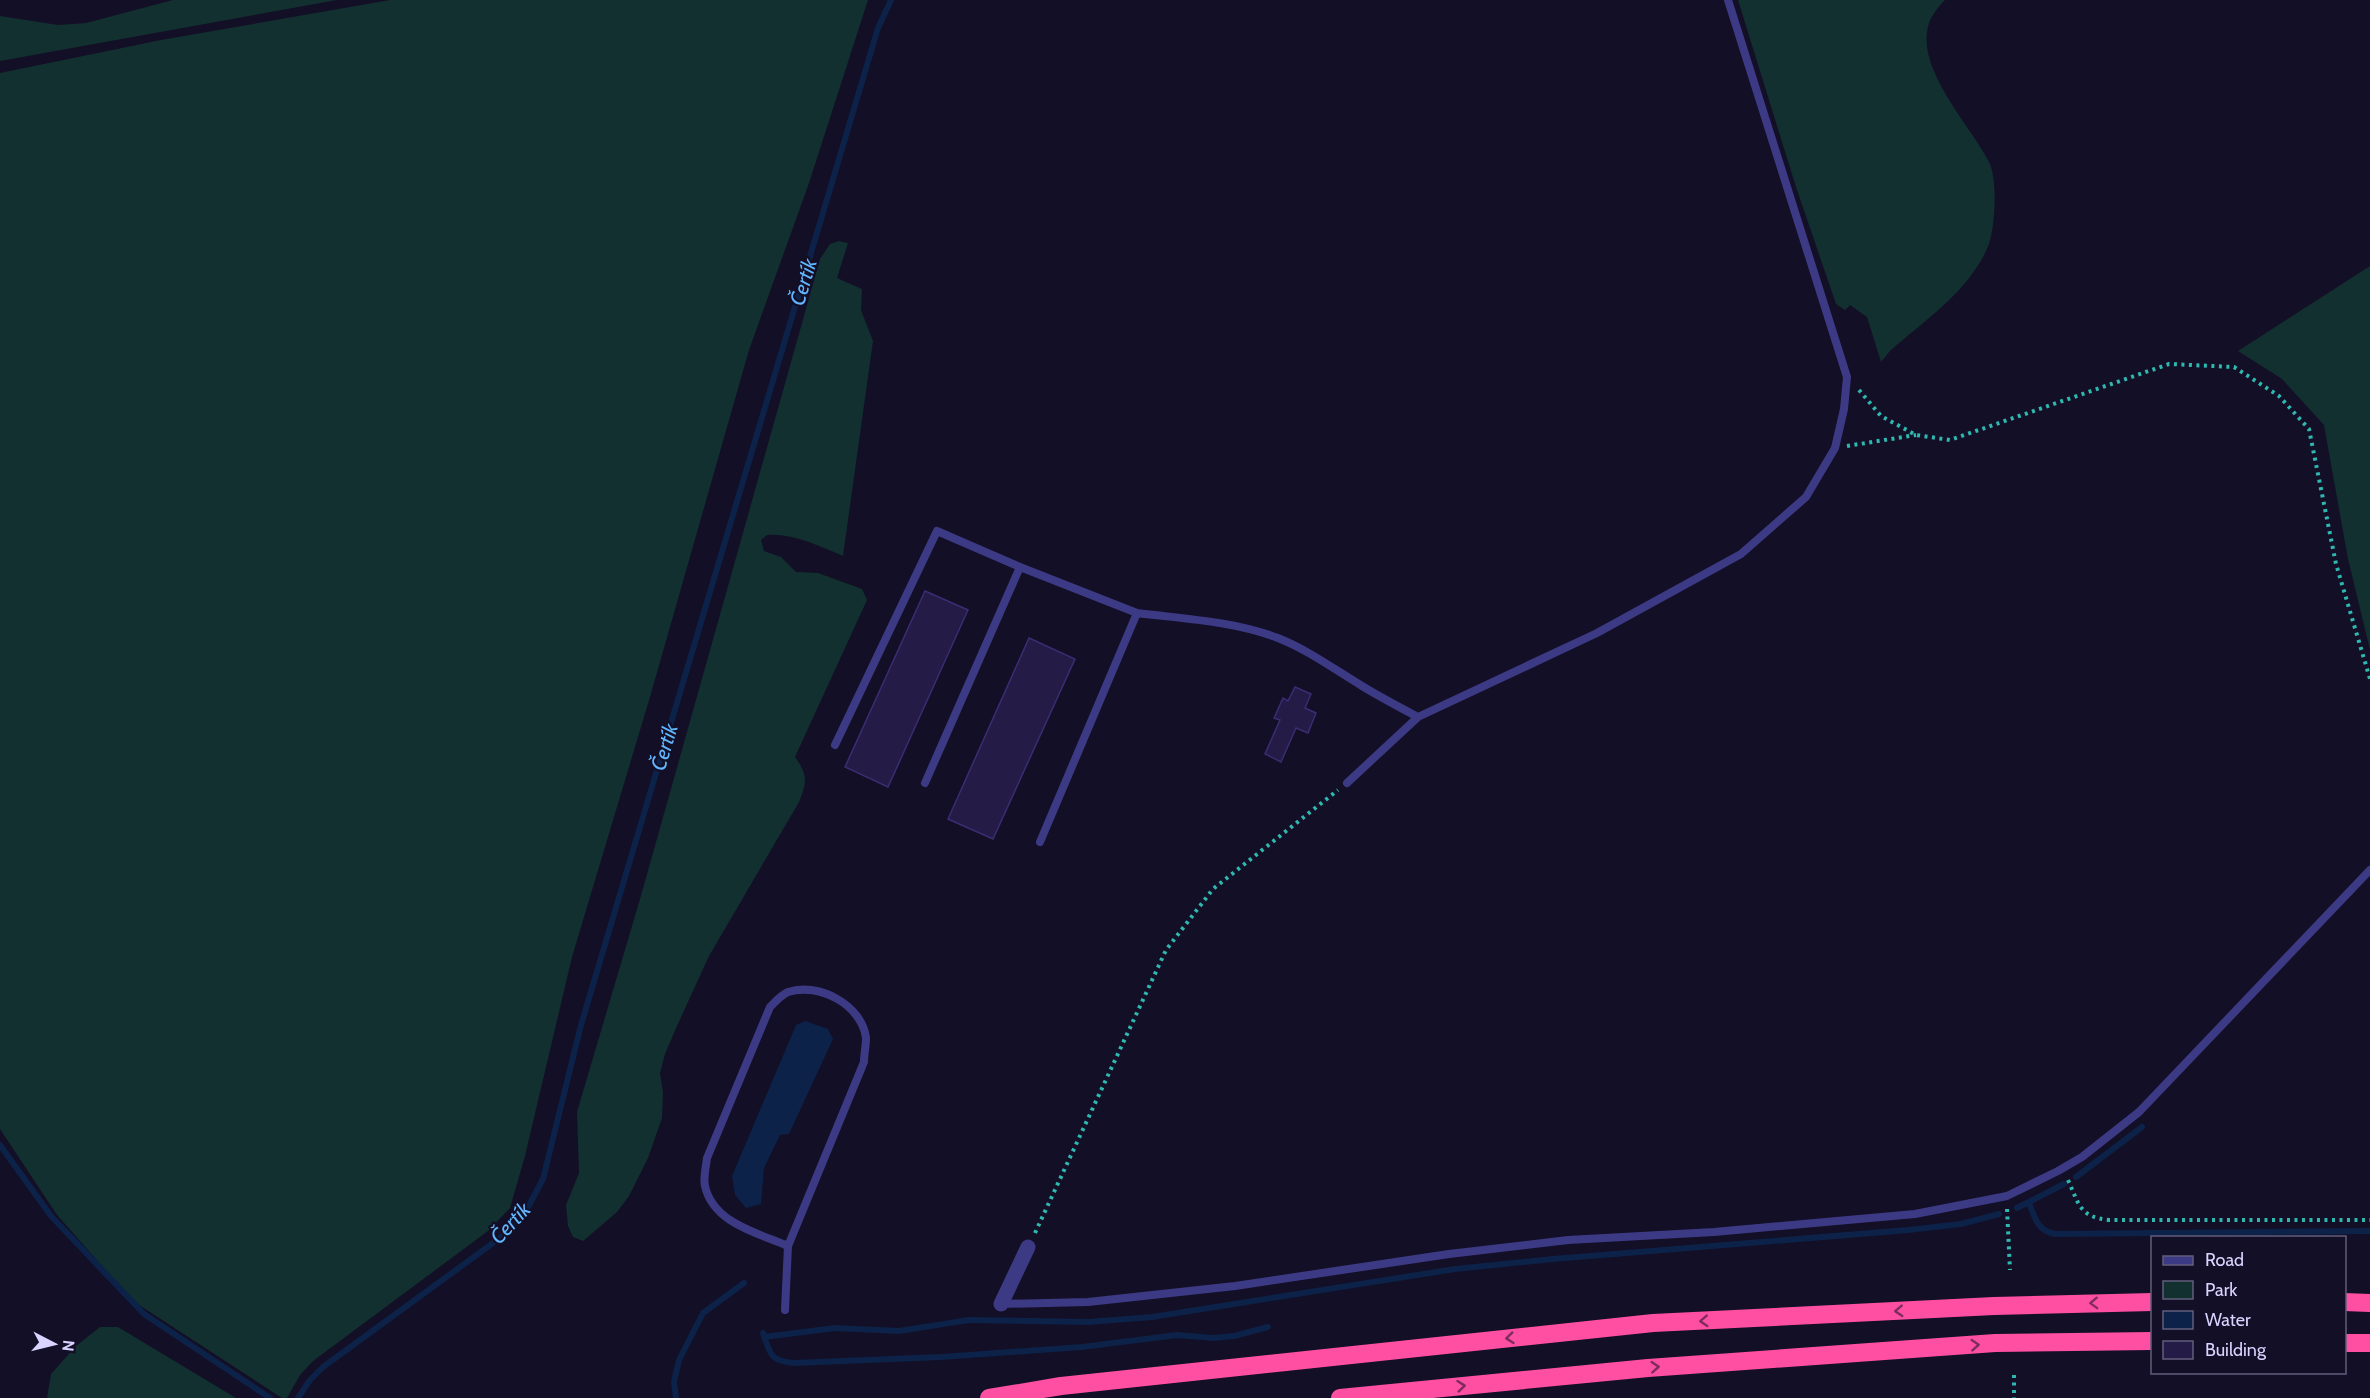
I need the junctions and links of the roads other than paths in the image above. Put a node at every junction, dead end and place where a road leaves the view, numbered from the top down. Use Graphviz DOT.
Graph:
graph roads {
  1 [pos="1728,0"];
  2 [pos="1020,567"];
  3 [pos="1137,613"];
  4 [pos="1418,717"];
  5 [pos="835,745"];
  6 [pos="926,783"];
  7 [pos="1347,783"];
  8 [pos="1040,842"];
  9 [pos="2370,870"];
  10 [pos="788,1246"];
  11 [pos="1028,1247"];
  12 [pos="2151,1302"];
  13 [pos="2346,1302"];
  14 [pos="2370,1303"];
  15 [pos="1001,1304"];
  16 [pos="785,1310"];
  17 [pos="2151,1341"];
  18 [pos="2346,1343"];
  19 [pos="2370,1343"];
  20 [pos="989,1398"];
  21 [pos="1340,1398"];
  1 -- 4 [label="lane"];
  2 -- 3 [label="lane"];
  2 -- 5 [label="lane"];
  2 -- 6 [label="lane"];
  3 -- 4 [label="lane"];
  3 -- 8 [label="lane"];
  4 -- 7 [label="lane"];
  9 -- 15 [label="lane"];
  10 -- 10 [label="lane"];
  10 -- 16 [label="lane"];
  11 -- 15 [label="street"];
  12 -- 20 [label="highway, one-way"];
  13 -- 14 [label="highway"];
  21 -- 17 [label="highway, one-way"];
  18 -- 19 [label="highway"];
}
